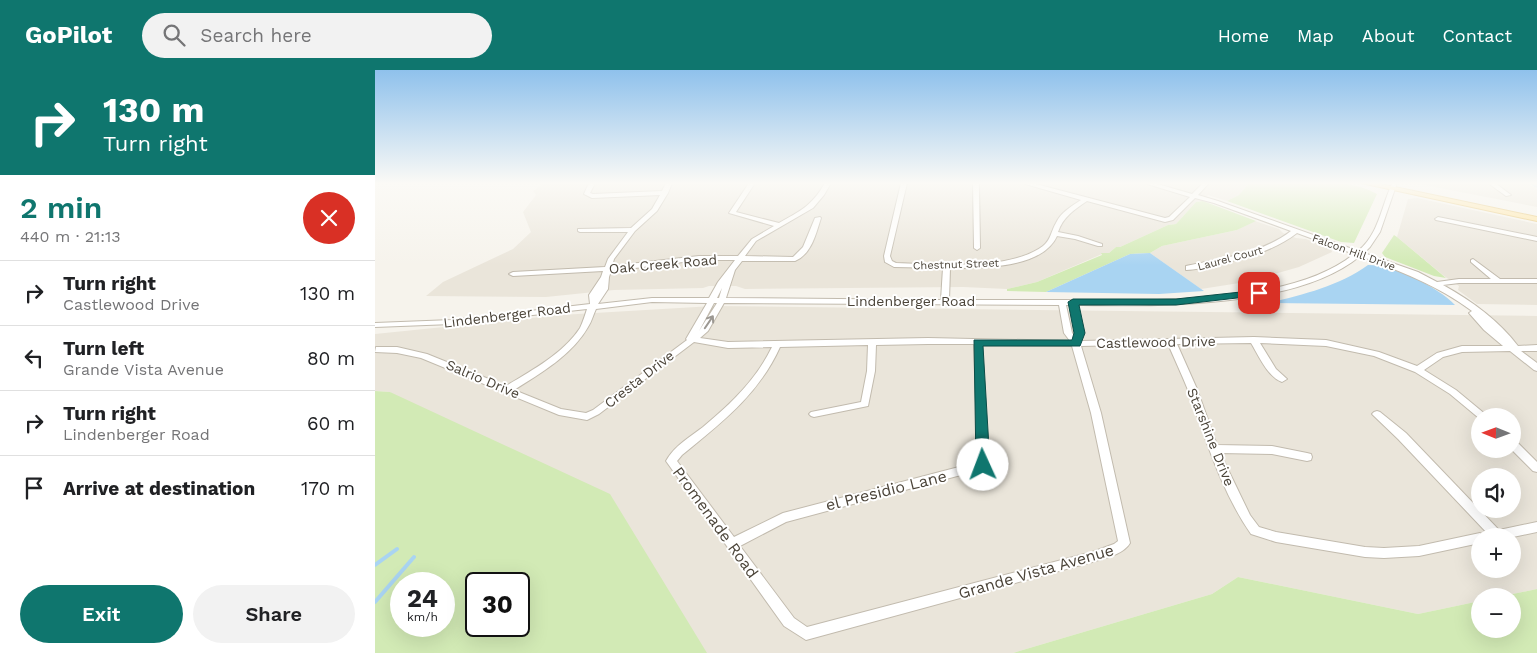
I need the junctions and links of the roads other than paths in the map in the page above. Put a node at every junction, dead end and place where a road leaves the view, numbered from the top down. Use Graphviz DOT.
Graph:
graph roads {
  1 [pos="655,210"];
  2 [pos="734,210"];
  3 [pos="805,210"];
  4 [pos="898,210"];
  5 [pos="976,210"];
  6 [pos="1073,210"];
  7 [pos="1126,210"];
  8 [pos="1179,210"];
  9 [pos="1237,210"];
  10 [pos="1385,210"];
  11 [pos="1501,210"];
  12 [pos="1523,210"];
  13 [pos="1537,213"];
  14 [pos="818,218"];
  15 [pos="1438,219"];
  16 [pos="1537,219"];
  17 [pos="779,225"];
  18 [pos="579,230"];
  19 [pos="633,230"];
  20 [pos="1296,231"];
  21 [pos="1056,234"];
  22 [pos="1537,239"];
  23 [pos="1100,246"];
  24 [pos="977,248"];
  25 [pos="1360,254"];
  26 [pos="739,258"];
  27 [pos="1473,261"];
  28 [pos="947,266"];
  29 [pos="1189,268"];
  30 [pos="732,271"];
  31 [pos="606,273"];
  32 [pos="513,274"];
  33 [pos="1498,281"];
  34 [pos="1537,281"];
  35 [pos="1438,284"];
  36 [pos="713,300"];
  37 [pos="722,300"];
  38 [pos="945,301"];
  39 [pos="1062,302"];
  40 [pos="1073,302"];
  41 [pos="594,304"];
  42 [pos="375,325"];
  43 [pos="690,339"];
  44 [pos="1254,340"];
  45 [pos="1171,341"];
  46 [pos="978,342"];
  47 [pos="872,344"];
  48 [pos="1076,344"];
  49 [pos="777,345"];
  50 [pos="1515,348"];
  51 [pos="1537,348"];
  52 [pos="376,350"];
  53 [pos="1537,368"];
  54 [pos="1418,370"];
  55 [pos="1282,379"];
  56 [pos="507,390"];
  57 [pos="1472,408"];
  58 [pos="813,414"];
  59 [pos="1377,414"];
  60 [pos="587,417"];
  61 [pos="1213,449"];
  62 [pos="1521,453"];
  63 [pos="1307,457"];
  64 [pos="1537,468"];
  65 [pos="1537,527"];
  66 [pos="1487,528"];
  67 [pos="1521,530"];
  68 [pos="1471,540"];
  69 [pos="732,544"];
  70 [pos="805,634"];
  1 -- 19 [label="street"];
  2 -- 17 [label="street"];
  3 -- 17 [label="street"];
  4 -- 28 [label="street, Chestnut Street"];
  5 -- 24 [label="street"];
  6 -- 21 [label="street, Chestnut Street"];
  7 -- 8 [label="street"];
  9 -- 20 [label="street, Falcon Hill Drive"];
  10 -- 25 [label="street, Lindenberger Road"];
  11 -- 16 [label="main road"];
  12 -- 13 [label="main road"];
  14 -- 26 [label="street, Oak Creek Road"];
  15 -- 22 [label="street"];
  17 -- 26 [label="street"];
  18 -- 19 [label="street"];
  19 -- 31 [label="street"];
  20 -- 25 [label="street, Falcon Hill Drive"];
  20 -- 29 [label="street, Laurel Court"];
  21 -- 23 [label="street"];
  21 -- 28 [label="street, Chestnut Street"];
  25 -- 35 [label="street, Falcon Hill Drive"];
  25 -- 40 [label="street, Lindenberger Road"];
  26 -- 30 [label="street"];
  26 -- 31 [label="street, Oak Creek Road"];
  27 -- 33 [label="street"];
  28 -- 38 [label="street"];
  30 -- 36 [label="street, Cresta Drive"];
  30 -- 37 [label="street, Cresta Drive"];
  31 -- 32 [label="street, Oak Creek Road"];
  31 -- 41 [label="street"];
  33 -- 34 [label="street"];
  33 -- 35 [label="street"];
  35 -- 50 [label="street, Falcon Hill Drive"];
  36 -- 37 [label="street, Lindenberger Road"];
  36 -- 41 [label="street, Lindenberger Road"];
  36 -- 43 [label="street, Cresta Drive"];
  37 -- 38 [label="street, Lindenberger Road"];
  43 -- 37 [label="street, Cresta Drive, one-way"];
  38 -- 39 [label="street, Lindenberger Road"];
  39 -- 40 [label="street, Lindenberger Road"];
  39 -- 48 [label="street, Grande Vista Avenue"];
  40 -- 48 [label="street, Grande Vista Avenue"];
  41 -- 42 [label="street, Lindenberger Road"];
  41 -- 56 [label="street"];
  43 -- 49 [label="street, Castlewood Drive"];
  43 -- 60 [label="street, Cresta Drive"];
  44 -- 45 [label="street, Castlewood Drive"];
  44 -- 54 [label="street, Castlewood Drive"];
  44 -- 55 [label="street"];
  45 -- 48 [label="street, Castlewood Drive"];
  45 -- 61 [label="street, Starshine Drive"];
  46 -- 47 [label="street, Castlewood Drive"];
  46 -- 48 [label="street, Castlewood Drive"];
  46 -- 69 [label="street, el Presidio Lane"];
  47 -- 49 [label="street, Castlewood Drive"];
  47 -- 58 [label="street"];
  48 -- 70 [label="street, Grande Vista Avenue"];
  49 -- 69 [label="street, Promenade Road"];
  50 -- 51 [label="street"];
  50 -- 53 [label="street, Falcon Hill Drive"];
  50 -- 54 [label="street"];
  52 -- 56 [label="street, Salrio Drive"];
  54 -- 57 [label="street, Castlewood Drive"];
  56 -- 60 [label="street, Salrio Drive"];
  59 -- 66 [label="street"];
  61 -- 63 [label="street"];
  61 -- 68 [label="street, Starshine Drive"];
  62 -- 64 [label="street"];
  65 -- 67 [label="street"];
  69 -- 70 [label="street, Promenade Road"];
}
